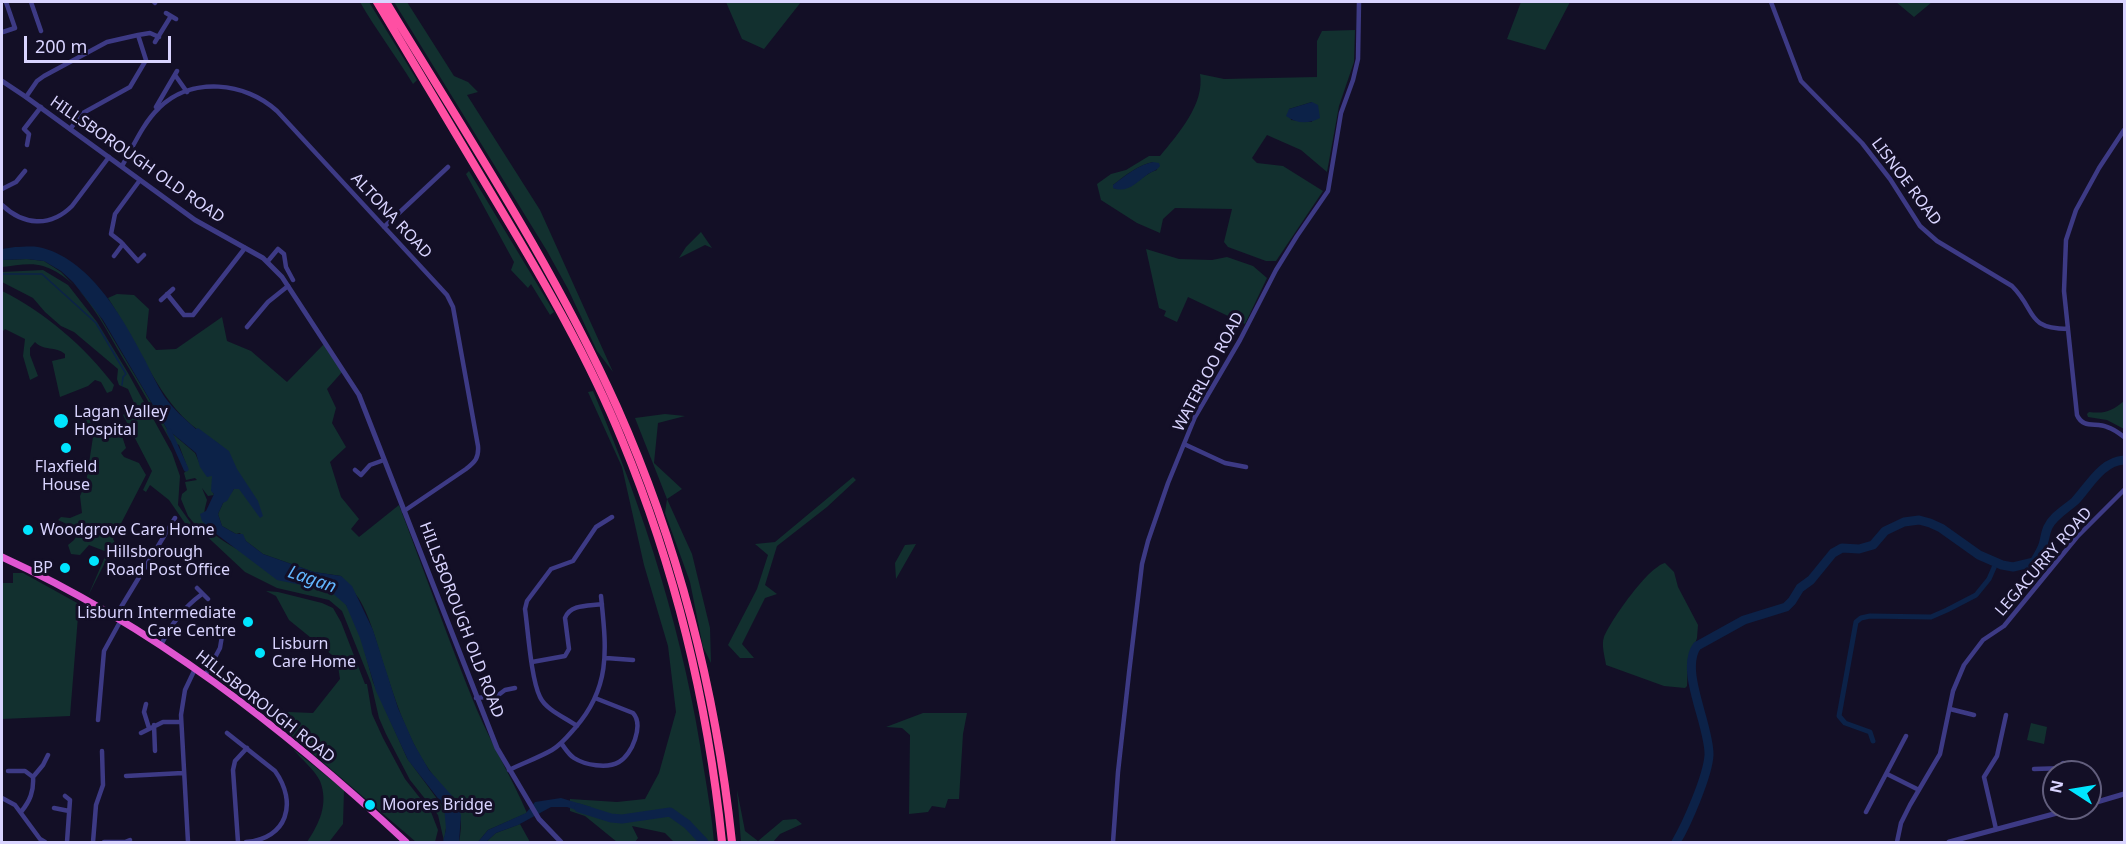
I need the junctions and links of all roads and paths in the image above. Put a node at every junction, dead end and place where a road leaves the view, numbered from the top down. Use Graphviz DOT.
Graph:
graph roads {
  1 [pos="6,2"];
  2 [pos="31,2"];
  3 [pos="376,2"];
  4 [pos="386,2"];
  5 [pos="1359,2"];
  6 [pos="1771,2"];
  7 [pos="171,16"];
  8 [pos="41,31"];
  9 [pos="3,32"];
  10 [pos="138,35"];
  11 [pos="159,37"];
  12 [pos="155,42"];
  13 [pos="2,81"];
  14 [pos="187,92"];
  15 [pos="26,97"];
  16 [pos="41,108"];
  17 [pos="149,120"];
  18 [pos="70,129"];
  19 [pos="2124,130"];
  20 [pos="27,145"];
  21 [pos="109,157"];
  22 [pos="122,166"];
  23 [pos="448,167"];
  24 [pos="25,171"];
  25 [pos="140,180"];
  26 [pos="2,189"];
  27 [pos="2,205"];
  28 [pos="384,227"];
  29 [pos="123,244"];
  30 [pos="245,248"];
  31 [pos="144,255"];
  32 [pos="114,256"];
  33 [pos="268,261"];
  34 [pos="296,270"];
  35 [pos="288,286"];
  36 [pos="173,289"];
  37 [pos="167,294"];
  38 [pos="161,300"];
  39 [pos="247,327"];
  40 [pos="2068,329"];
  41 [pos="2124,437"];
  42 [pos="1184,444"];
  43 [pos="384,460"];
  44 [pos="1246,467"];
  45 [pos="355,470"];
  46 [pos="361,476"];
  47 [pos="367,481"];
  48 [pos="2124,490"];
  49 [pos="404,511"];
  50 [pos="612,517"];
  51 [pos="175,518"];
  52 [pos="2,557"];
  53 [pos="197,588"];
  54 [pos="202,594"];
  55 [pos="601,596"];
  56 [pos="208,599"];
  57 [pos="602,604"];
  58 [pos="118,618"];
  59 [pos="227,629"];
  60 [pos="161,645"];
  61 [pos="606,658"];
  62 [pos="633,660"];
  63 [pos="532,662"];
  64 [pos="195,669"];
  65 [pos="205,676"];
  66 [pos="515,688"];
  67 [pos="476,698"];
  68 [pos="596,698"];
  69 [pos="151,709"];
  70 [pos="1950,709"];
  71 [pos="1974,715"];
  72 [pos="2006,715"];
  73 [pos="98,720"];
  74 [pos="181,722"];
  75 [pos="577,726"];
  76 [pos="152,727"];
  77 [pos="141,733"];
  78 [pos="227,733"];
  79 [pos="1906,736"];
  80 [pos="561,744"];
  81 [pos="247,748"];
  82 [pos="102,751"];
  83 [pos="155,751"];
  84 [pos="48,755"];
  85 [pos="2034,769"];
  86 [pos="2042,769"];
  87 [pos="509,770"];
  88 [pos="8,771"];
  89 [pos="183,773"];
  90 [pos="1887,774"];
  91 [pos="126,776"];
  92 [pos="33,777"];
  93 [pos="1919,790"];
  94 [pos="2124,794"];
  95 [pos="65,796"];
  96 [pos="2,798"];
  97 [pos="2102,800"];
  98 [pos="54,808"];
  99 [pos="69,811"];
  100 [pos="21,812"];
  101 [pos="1866,812"];
  102 [pos="2042,817"];
  103 [pos="1996,830"];
  104 [pos="130,840"];
  105 [pos="45,843"];
  106 [pos="67,843"];
  107 [pos="93,843"];
  108 [pos="104,843"];
  109 [pos="188,843"];
  110 [pos="238,843"];
  111 [pos="246,843"];
  112 [pos="406,843"];
  113 [pos="561,843"];
  114 [pos="722,843"];
  115 [pos="732,843"];
  116 [pos="1113,843"];
  117 [pos="1897,843"];
  118 [pos="1949,843"];
  1 -- 9 [label="street"];
  2 -- 8 [label="street"];
  3 -- 114 [label="highway"];
  4 -- 115 [label="highway"];
  5 -- 42 [label="street, WATERLOO ROAD"];
  6 -- 40 [label="street, LISNOE ROAD"];
  7 -- 11 [label="street"];
  10 -- 11 [label="street"];
  10 -- 15 [label="street"];
  10 -- 18 [label="street"];
  11 -- 12 [label="street"];
  13 -- 15 [label="street, HILLSBOROUGH OLD ROAD"];
  14 -- 17 [label="street, ALTONA ROAD"];
  14 -- 17 [label="street"];
  14 -- 28 [label="street, ALTONA ROAD"];
  15 -- 16 [label="street, HILLSBOROUGH OLD ROAD"];
  16 -- 18 [label="street, HILLSBOROUGH OLD ROAD"];
  16 -- 20 [label="street"];
  17 -- 22 [label="street, ALTONA ROAD"];
  18 -- 21 [label="street, HILLSBOROUGH OLD ROAD"];
  19 -- 40 [label="street"];
  21 -- 22 [label="street, HILLSBOROUGH OLD ROAD"];
  21 -- 27 [label="street"];
  22 -- 25 [label="street, HILLSBOROUGH OLD ROAD"];
  23 -- 28 [label="street"];
  24 -- 26 [label="street"];
  25 -- 29 [label="street"];
  25 -- 30 [label="street, HILLSBOROUGH OLD ROAD"];
  28 -- 49 [label="street, ALTONA ROAD"];
  29 -- 31 [label="street"];
  29 -- 32 [label="street"];
  30 -- 33 [label="street, HILLSBOROUGH OLD ROAD"];
  30 -- 37 [label="street"];
  33 -- 34 [label="street"];
  33 -- 35 [label="street, HILLSBOROUGH OLD ROAD"];
  35 -- 39 [label="street"];
  35 -- 43 [label="street, HILLSBOROUGH OLD ROAD"];
  36 -- 37 [label="street"];
  37 -- 38 [label="street"];
  40 -- 41 [label="street"];
  42 -- 44 [label="street"];
  42 -- 116 [label="street, WATERLOO ROAD"];
  43 -- 46 [label="street"];
  43 -- 49 [label="street, HILLSBOROUGH OLD ROAD"];
  45 -- 46 [label="street"];
  46 -- 47 [label="street"];
  48 -- 70 [label="street, LEGACURRY ROAD"];
  49 -- 67 [label="street, HILLSBOROUGH OLD ROAD"];
  50 -- 63 [label="street"];
  51 -- 58 [label="street"];
  52 -- 58 [label="highway, HILLSBOROUGH ROAD"];
  53 -- 54 [label="street"];
  54 -- 56 [label="street"];
  54 -- 60 [label="street"];
  55 -- 57 [label="street"];
  57 -- 61 [label="street"];
  57 -- 63 [label="street"];
  58 -- 60 [label="highway, HILLSBOROUGH ROAD"];
  58 -- 73 [label="street"];
  59 -- 65 [label="street"];
  60 -- 64 [label="highway, HILLSBOROUGH ROAD"];
  61 -- 62 [label="street"];
  61 -- 68 [label="street"];
  63 -- 75 [label="street"];
  64 -- 65 [label="highway, HILLSBOROUGH ROAD"];
  64 -- 74 [label="street"];
  65 -- 112 [label="highway, HILLSBOROUGH ROAD"];
  66 -- 67 [label="street"];
  67 -- 87 [label="street, HILLSBOROUGH OLD ROAD"];
  68 -- 75 [label="street"];
  68 -- 80 [label="street"];
  69 -- 76 [label="street"];
  70 -- 71 [label="street"];
  70 -- 93 [label="street, LEGACURRY ROAD"];
  72 -- 103 [label="street"];
  74 -- 76 [label="street"];
  74 -- 89 [label="street"];
  75 -- 80 [label="street"];
  76 -- 77 [label="street"];
  76 -- 83 [label="street"];
  78 -- 81 [label="street"];
  79 -- 90 [label="street"];
  80 -- 87 [label="street"];
  81 -- 110 [label="street"];
  81 -- 111 [label="street"];
  82 -- 107 [label="street"];
  84 -- 92 [label="street"];
  85 -- 86 [label="street"];
  87 -- 113 [label="street, HILLSBOROUGH OLD ROAD"];
  88 -- 92 [label="street"];
  89 -- 91 [label="street"];
  89 -- 109 [label="street"];
  90 -- 93 [label="street"];
  90 -- 101 [label="street"];
  92 -- 100 [label="street"];
  93 -- 117 [label="street, LEGACURRY ROAD"];
  94 -- 97 [label="street"];
  95 -- 99 [label="street"];
  96 -- 100 [label="street"];
  98 -- 99 [label="street"];
  99 -- 106 [label="street"];
  100 -- 105 [label="street"];
  102 -- 103 [label="street"];
  103 -- 118 [label="street"];
  104 -- 108 [label="street"];
}
